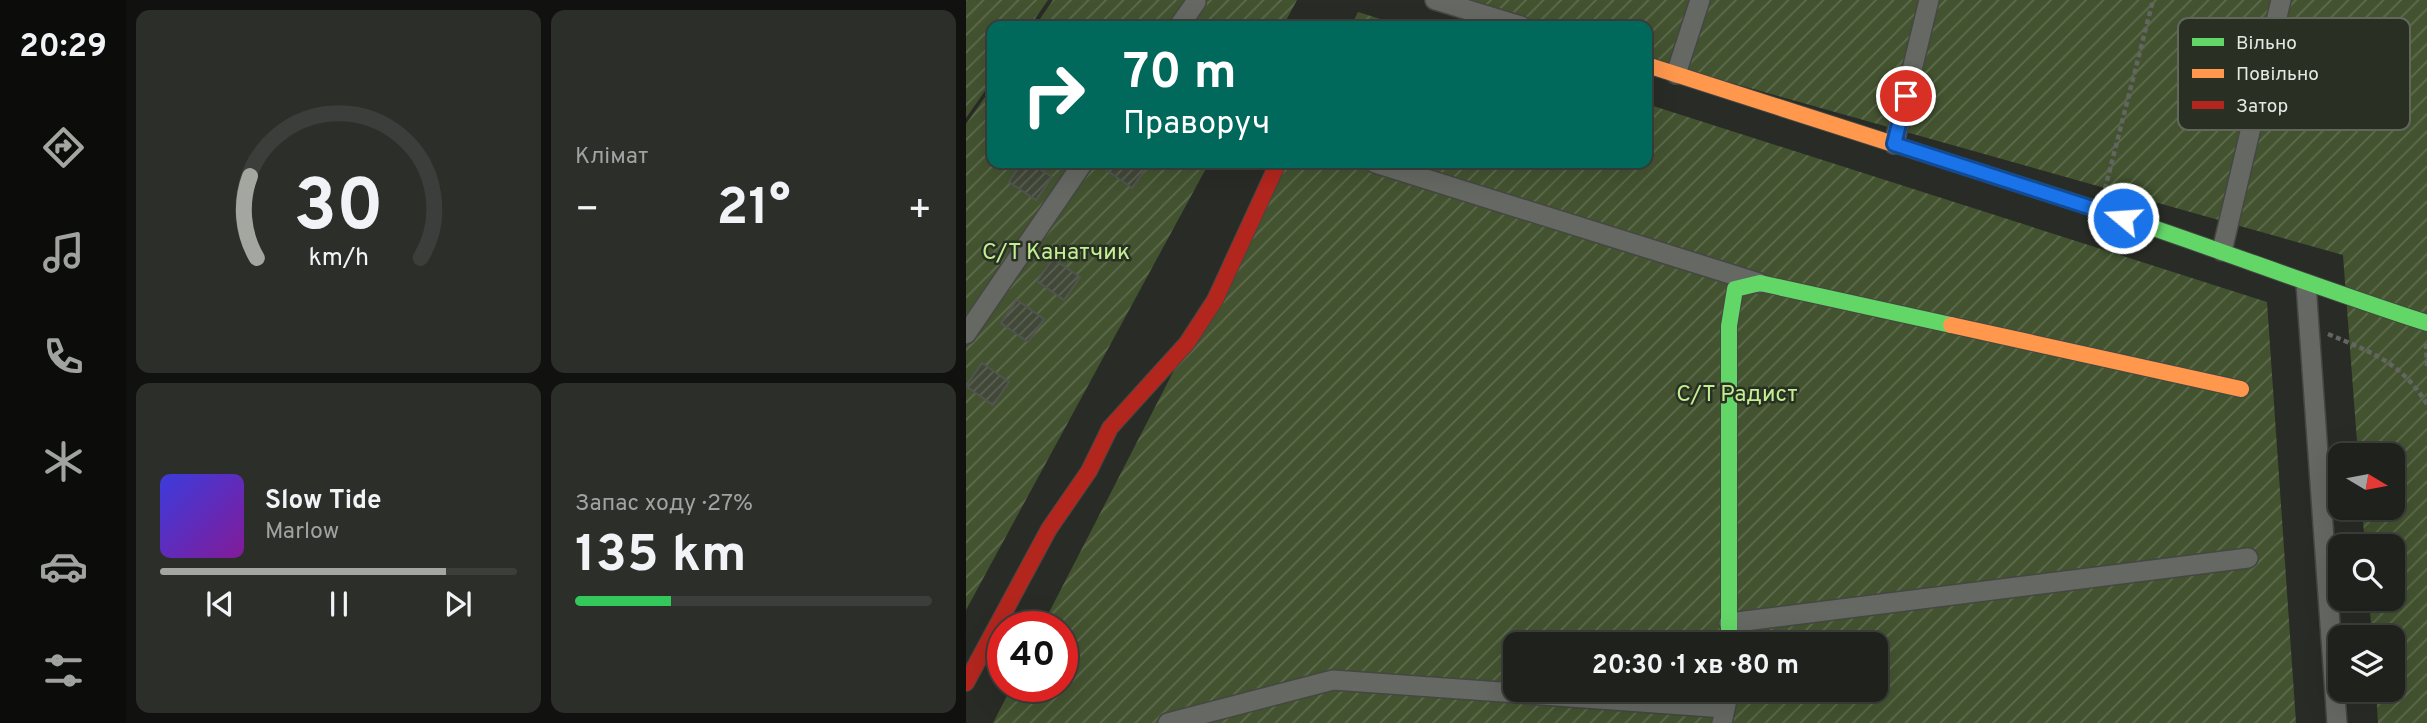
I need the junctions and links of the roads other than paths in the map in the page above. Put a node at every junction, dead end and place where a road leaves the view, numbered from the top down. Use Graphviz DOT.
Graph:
graph roads {
  1 [pos="1435,0"];
  2 [pos="1700,0"];
  3 [pos="1929,0"];
  4 [pos="2281,0"];
  5 [pos="1196,2"];
  6 [pos="2277,18"];
  7 [pos="1183,21"];
  8 [pos="1504,21"];
  9 [pos="1652,67"];
  10 [pos="1676,74"];
  11 [pos="2250,130"];
  12 [pos="1894,144"];
  13 [pos="1080,168"];
  14 [pos="1276,168"];
  15 [pos="1391,168"];
  16 [pos="2222,251"];
  17 [pos="1760,283"];
  18 [pos="2306,284"];
  19 [pos="2427,323"];
  20 [pos="966,334"];
  21 [pos="2241,389"];
  22 [pos="2248,558"];
  23 [pos="1729,623"];
  24 [pos="1729,632"];
  25 [pos="966,683"];
  26 [pos="1725,707"];
  27 [pos="1168,723"];
  28 [pos="2337,723"];
  1 -- 8 [label="street"];
  2 -- 10 [label="street"];
  3 -- 12 [label="street"];
  4 -- 6 [label="street"];
  5 -- 7 [label="street"];
  9 -- 10 [label="street"];
  10 -- 12 [label="street"];
  11 -- 16 [label="street"];
  12 -- 16 [label="street"];
  13 -- 20 [label="street"];
  14 -- 25 [label="street"];
  15 -- 17 [label="street"];
  16 -- 18 [label="street"];
  17 -- 21 [label="street"];
  17 -- 23 [label="street"];
  18 -- 19 [label="street"];
  18 -- 28 [label="street"];
  22 -- 23 [label="street"];
  23 -- 24 [label="street"];
  26 -- 27 [label="street"];
}
